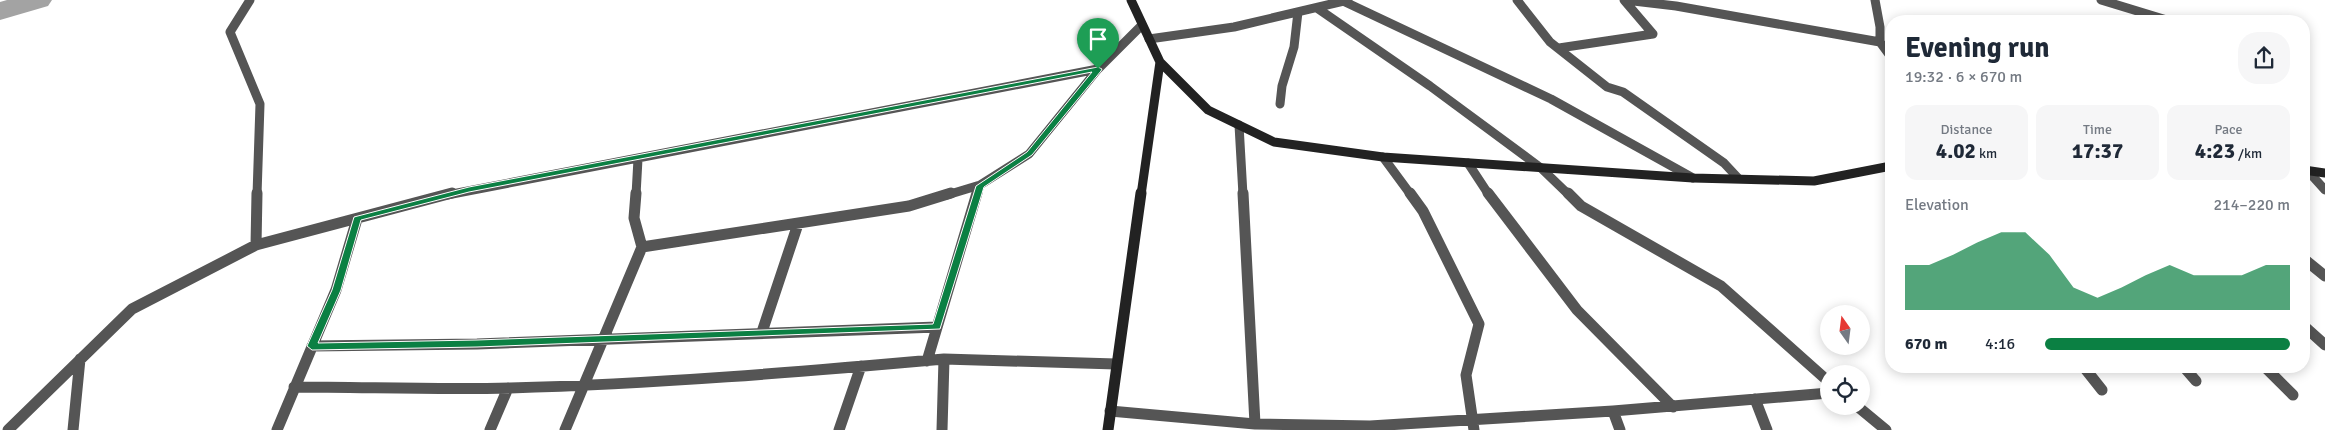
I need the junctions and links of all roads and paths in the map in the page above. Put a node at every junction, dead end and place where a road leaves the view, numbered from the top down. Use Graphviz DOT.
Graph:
graph roads {
  1 [pos="250,0"];
  2 [pos="1131,0"];
  3 [pos="1517,0"];
  4 [pos="1625,0"];
  5 [pos="1875,0"];
  6 [pos="2101,0"];
  7 [pos="1346,1"];
  8 [pos="1317,8"];
  9 [pos="1298,12"];
  10 [pos="2150,15"];
  11 [pos="1142,25"];
  12 [pos="1149,39"];
  13 [pos="1880,42"];
  14 [pos="1559,48"];
  15 [pos="1885,49"];
  16 [pos="1160,62"];
  17 [pos="1098,69"];
  18 [pos="1280,104"];
  19 [pos="1239,125"];
  20 [pos="1383,157"];
  21 [pos="638,158"];
  22 [pos="1468,163"];
  23 [pos="1885,167"];
  24 [pos="1541,168"];
  25 [pos="2310,170"];
  26 [pos="2325,172"];
  27 [pos="2310,174"];
  28 [pos="1693,178"];
  29 [pos="1738,178"];
  30 [pos="980,186"];
  31 [pos="2325,190"];
  32 [pos="357,218"];
  33 [pos="798,224"];
  34 [pos="256,245"];
  35 [pos="642,247"];
  36 [pos="2310,263"];
  37 [pos="2322,272"];
  38 [pos="937,327"];
  39 [pos="2310,331"];
  40 [pos="762,332"];
  41 [pos="604,339"];
  42 [pos="2325,345"];
  43 [pos="312,346"];
  44 [pos="80,359"];
  45 [pos="944,360"];
  46 [pos="926,361"];
  47 [pos="1116,364"];
  48 [pos="861,366"];
  49 [pos="2089,373"];
  50 [pos="2189,373"];
  51 [pos="2271,373"];
  52 [pos="1820,374"];
  53 [pos="2196,381"];
  54 [pos="584,385"];
  55 [pos="294,387"];
  56 [pos="508,388"];
  57 [pos="2102,390"];
  58 [pos="1820,394"];
  59 [pos="2293,395"];
  60 [pos="1755,399"];
  61 [pos="1673,407"];
  62 [pos="1110,411"];
  63 [pos="1613,411"];
  64 [pos="1868,415"];
  65 [pos="1255,424"];
  66 [pos="1473,424"];
  67 [pos="1370,428"];
  68 [pos="8,430"];
  69 [pos="73,430"];
  70 [pos="277,430"];
  71 [pos="490,430"];
  72 [pos="565,430"];
  73 [pos="839,430"];
  74 [pos="942,430"];
  75 [pos="1108,430"];
  76 [pos="1620,430"];
  77 [pos="1768,430"];
  78 [pos="1886,430"];
  1 -- 34 [label="street"];
  2 -- 11 [label="main road"];
  3 -- 14 [label="street"];
  4 -- 13 [label="street"];
  4 -- 14 [label="street"];
  5 -- 13 [label="street"];
  6 -- 10 [label="street"];
  7 -- 8 [label="street"];
  7 -- 28 [label="street"];
  8 -- 9 [label="street"];
  8 -- 24 [label="street"];
  9 -- 12 [label="street"];
  9 -- 18 [label="street"];
  11 -- 12 [label="main road"];
  11 -- 17 [label="street"];
  12 -- 16 [label="main road"];
  13 -- 15 [label="street"];
  14 -- 29 [label="street"];
  16 -- 19 [label="main road"];
  16 -- 47 [label="main road"];
  17 -- 21 [label="street"];
  17 -- 30 [label="street"];
  19 -- 20 [label="main road"];
  19 -- 65 [label="street"];
  20 -- 22 [label="main road"];
  20 -- 66 [label="street"];
  21 -- 32 [label="street"];
  21 -- 35 [label="street"];
  22 -- 24 [label="main road"];
  22 -- 61 [label="street"];
  23 -- 29 [label="main road"];
  24 -- 28 [label="main road"];
  24 -- 52 [label="street"];
  25 -- 26 [label="main road"];
  27 -- 31 [label="street"];
  28 -- 29 [label="main road"];
  30 -- 33 [label="street"];
  30 -- 38 [label="street"];
  32 -- 34 [label="street"];
  32 -- 43 [label="street"];
  33 -- 35 [label="street"];
  33 -- 40 [label="street"];
  34 -- 44 [label="street"];
  35 -- 41 [label="street"];
  36 -- 37 [label="street"];
  38 -- 40 [label="street"];
  38 -- 46 [label="street"];
  39 -- 42 [label="street"];
  40 -- 41 [label="street"];
  41 -- 43 [label="street"];
  41 -- 54 [label="street"];
  43 -- 55 [label="street"];
  44 -- 68 [label="street"];
  44 -- 69 [label="street"];
  45 -- 46 [label="street"];
  45 -- 47 [label="street"];
  45 -- 74 [label="street"];
  46 -- 48 [label="street"];
  47 -- 62 [label="main road"];
  48 -- 54 [label="street"];
  48 -- 73 [label="street"];
  49 -- 57 [label="street"];
  50 -- 53 [label="street"];
  51 -- 59 [label="street"];
  54 -- 56 [label="street"];
  54 -- 72 [label="street"];
  55 -- 56 [label="street"];
  55 -- 70 [label="street"];
  56 -- 71 [label="street"];
  58 -- 60 [label="street"];
  60 -- 61 [label="street"];
  60 -- 77 [label="street"];
  61 -- 63 [label="street"];
  62 -- 65 [label="street"];
  62 -- 75 [label="main road"];
  63 -- 66 [label="street"];
  63 -- 76 [label="street"];
  64 -- 78 [label="street"];
  65 -- 67 [label="street"];
  66 -- 67 [label="street"];
}
